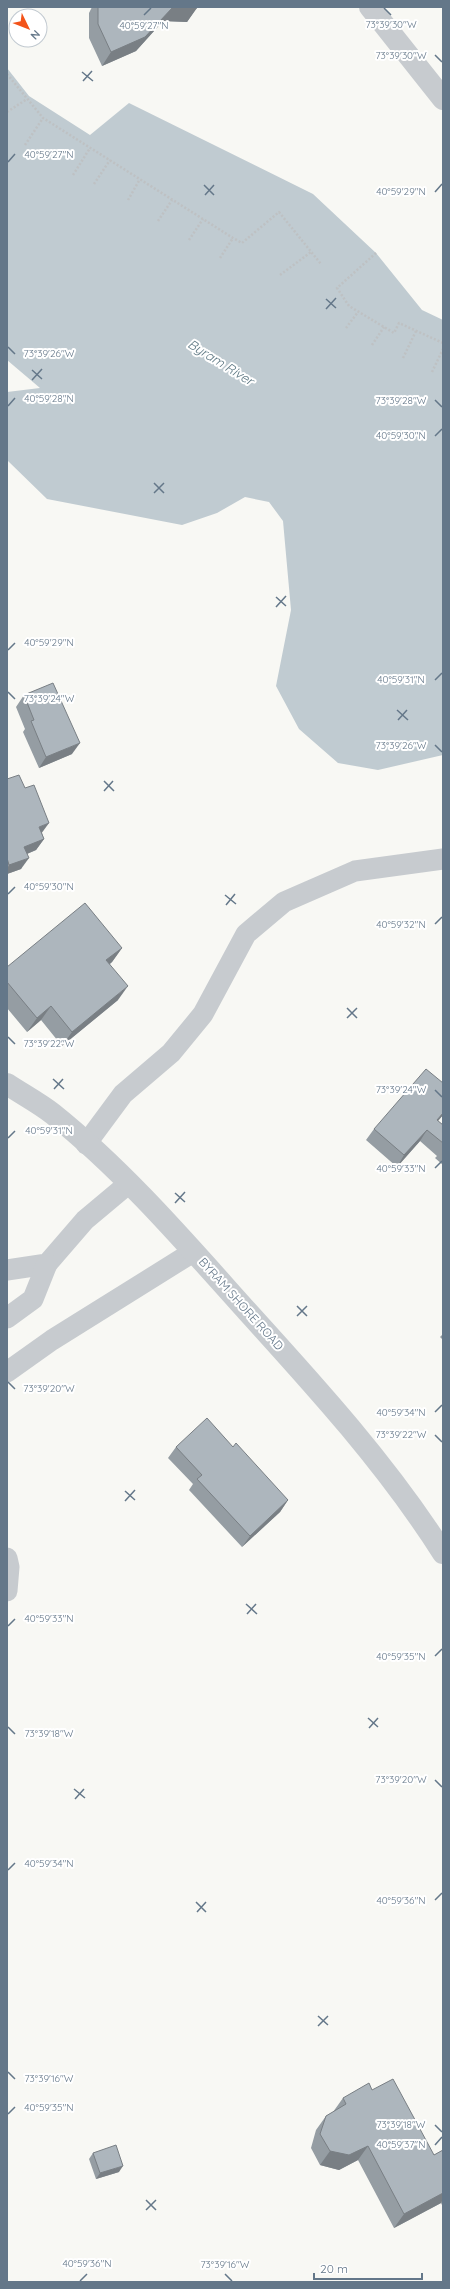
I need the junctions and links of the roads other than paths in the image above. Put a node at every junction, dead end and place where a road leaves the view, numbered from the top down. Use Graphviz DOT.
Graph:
graph roads {
  1 [pos="370,7"];
  2 [pos="443,99"];
  3 [pos="443,859"];
  4 [pos="7,1084"];
  5 [pos="86,1144"];
  6 [pos="128,1184"];
  7 [pos="194,1252"];
  8 [pos="46,1264"];
  9 [pos="7,1270"];
  10 [pos="7,1318"];
  11 [pos="7,1372"];
  12 [pos="443,1553"];
  13 [pos="7,1558"];
  14 [pos="7,1591"];
  1 -- 2 [label="street"];
  3 -- 5 [label="lane"];
  4 -- 5 [label="street, BYRAM SHORE ROAD"];
  5 -- 6 [label="street, BYRAM SHORE ROAD"];
  6 -- 7 [label="street, BYRAM SHORE ROAD"];
  6 -- 8 [label="lane"];
  7 -- 11 [label="lane"];
  7 -- 12 [label="street, BYRAM SHORE ROAD"];
  8 -- 9 [label="lane"];
  8 -- 10 [label="lane"];
  13 -- 14 [label="lane"];
}
